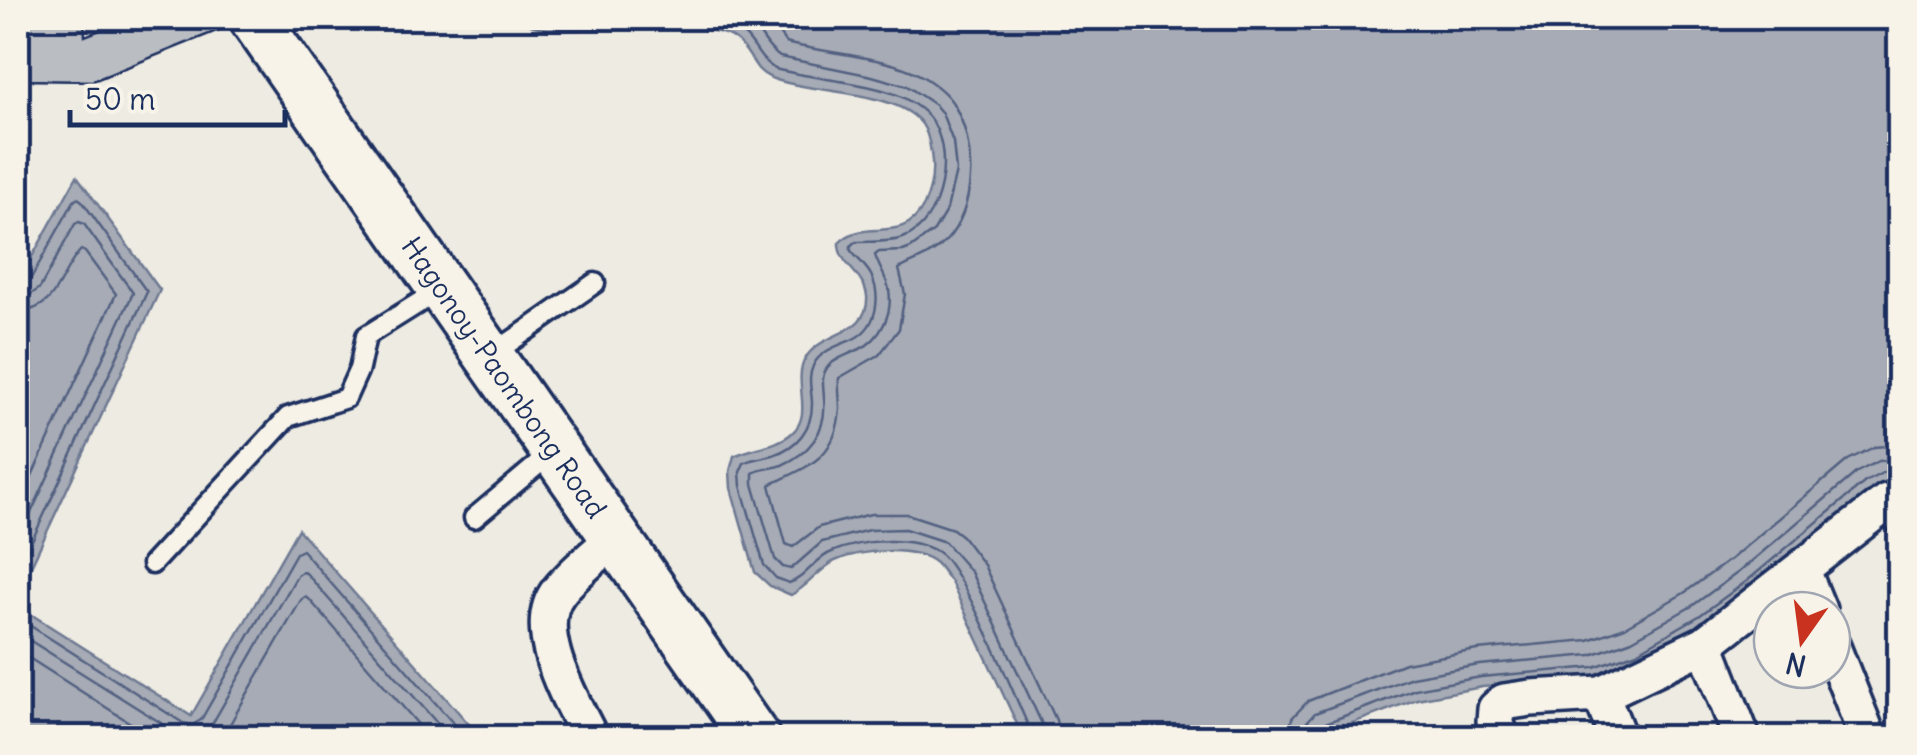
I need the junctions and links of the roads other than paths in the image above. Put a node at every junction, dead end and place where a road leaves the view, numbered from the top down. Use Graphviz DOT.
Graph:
graph roads {
  1 [pos="254,18"];
  2 [pos="595,283"];
  3 [pos="442,288"];
  4 [pos="490,356"];
  5 [pos="556,450"];
  6 [pos="1900,514"];
  7 [pos="474,518"];
  8 [pos="616,537"];
  9 [pos="152,564"];
  10 [pos="1802,570"];
  11 [pos="1810,590"];
  12 [pos="1705,644"];
  13 [pos="1849,690"];
  14 [pos="1601,694"];
  15 [pos="590,738"];
  16 [pos="756,738"];
  17 [pos="1501,738"];
  18 [pos="1618,738"];
  19 [pos="1742,738"];
  20 [pos="1868,738"];
  1 -- 3 [label="main road, Hagonoy-Paombong Road"];
  2 -- 4 [label="lane"];
  3 -- 4 [label="main road, Hagonoy-Paombong Road"];
  3 -- 9 [label="lane"];
  4 -- 5 [label="main road, Hagonoy-Paombong Road"];
  5 -- 7 [label="lane"];
  5 -- 8 [label="main road, Hagonoy-Paombong Road"];
  6 -- 10 [label="street"];
  8 -- 15 [label="street"];
  8 -- 16 [label="main road, Hagonoy-Paombong Road"];
  10 -- 11 [label="street"];
  10 -- 12 [label="street"];
  12 -- 14 [label="street"];
  12 -- 19 [label="street"];
  13 -- 20 [label="street"];
  14 -- 17 [label="street"];
  14 -- 18 [label="street"];
}
